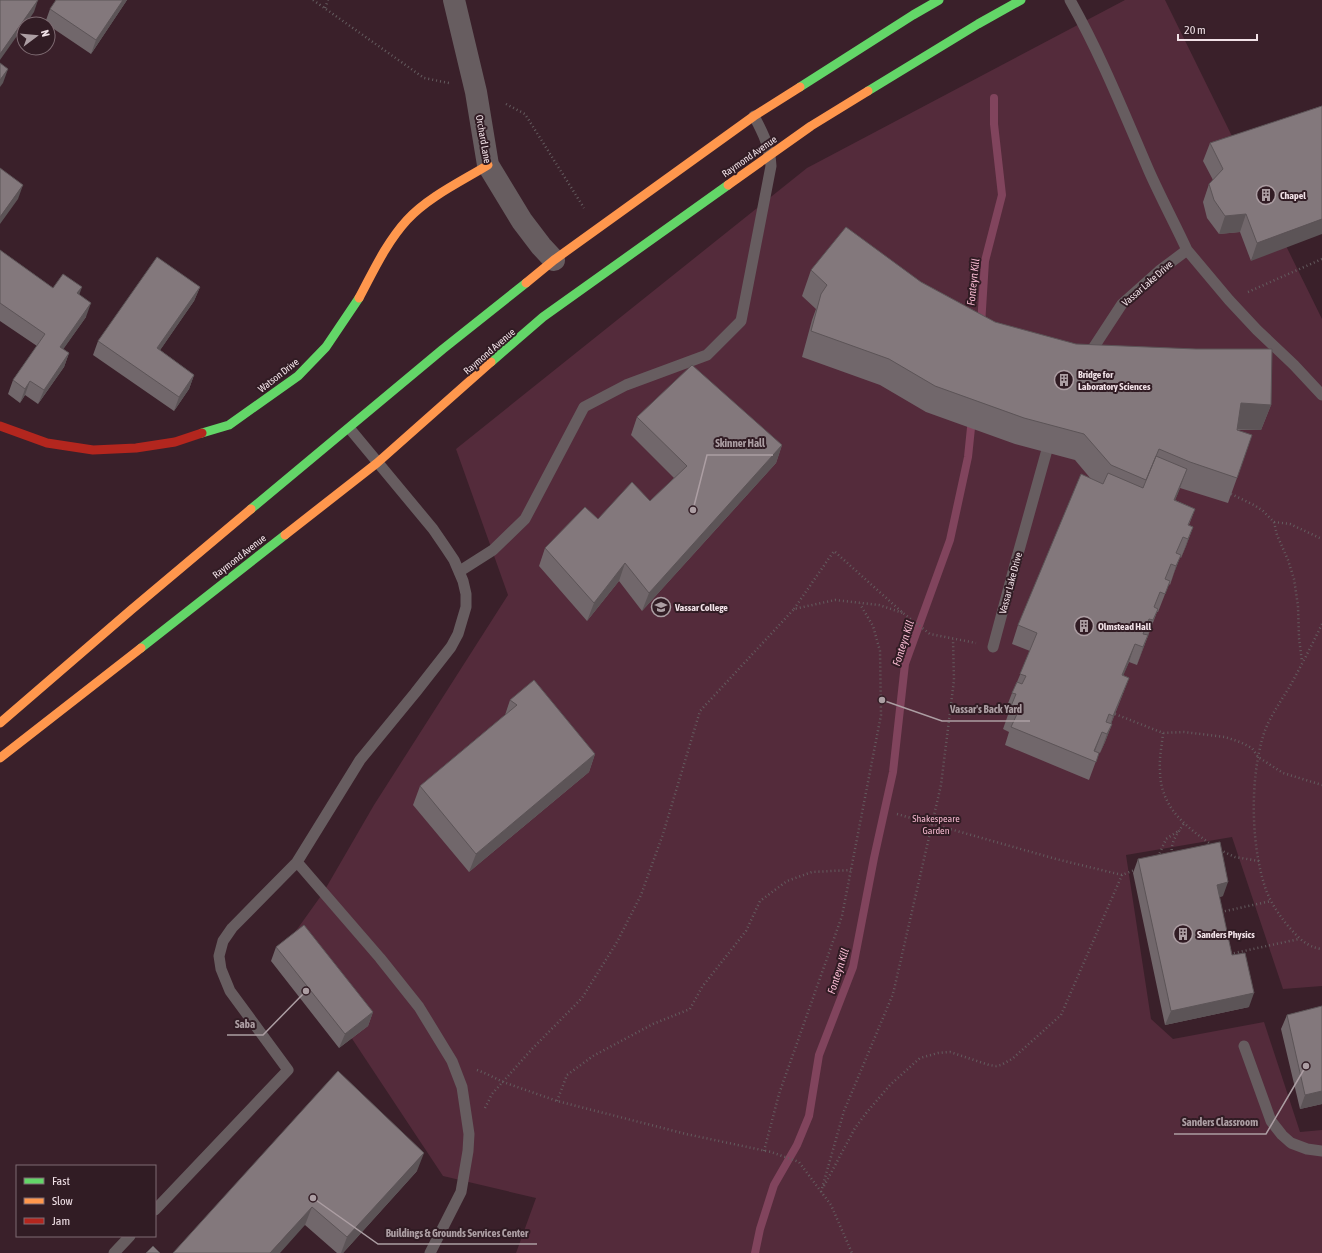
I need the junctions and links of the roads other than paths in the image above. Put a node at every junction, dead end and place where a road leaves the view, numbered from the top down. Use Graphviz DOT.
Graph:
graph roads {
  1 [pos="454,0"];
  2 [pos="939,0"];
  3 [pos="1021,0"];
  4 [pos="1070,0"];
  5 [pos="754,116"];
  6 [pos="771,154"];
  7 [pos="488,165"];
  8 [pos="1188,250"];
  9 [pos="554,260"];
  10 [pos="1084,364"];
  11 [pos="1322,395"];
  12 [pos="0,426"];
  13 [pos="1054,426"];
  14 [pos="350,429"];
  15 [pos="377,463"];
  16 [pos="460,571"];
  17 [pos="993,647"];
  18 [pos="0,723"];
  19 [pos="0,758"];
  20 [pos="298,862"];
  21 [pos="1244,1046"];
  22 [pos="1322,1151"];
  23 [pos="156,1209"];
  24 [pos="129,1237"];
  25 [pos="114,1253"];
  26 [pos="430,1253"];
  1 -- 7 [label="street, Orchard Lane"];
  2 -- 5 [label="main road"];
  3 -- 6 [label="main road, Raymond Avenue"];
  4 -- 8 [label="lane"];
  5 -- 6 [label="lane"];
  5 -- 9 [label="main road"];
  6 -- 15 [label="main road, Raymond Avenue"];
  6 -- 16 [label="lane"];
  7 -- 9 [label="street, Orchard Lane"];
  7 -- 12 [label="main road, Watson Drive"];
  8 -- 10 [label="lane, Vassar Lake Drive"];
  8 -- 11 [label="lane"];
  9 -- 14 [label="main road"];
  13 -- 17 [label="lane, Vassar Lake Drive"];
  14 -- 15 [label="lane"];
  14 -- 18 [label="main road"];
  15 -- 16 [label="lane"];
  15 -- 19 [label="main road, Raymond Avenue"];
  16 -- 20 [label="lane"];
  20 -- 23 [label="lane"];
  20 -- 26 [label="lane"];
  21 -- 22 [label="lane"];
  24 -- 25 [label="lane"];
}
